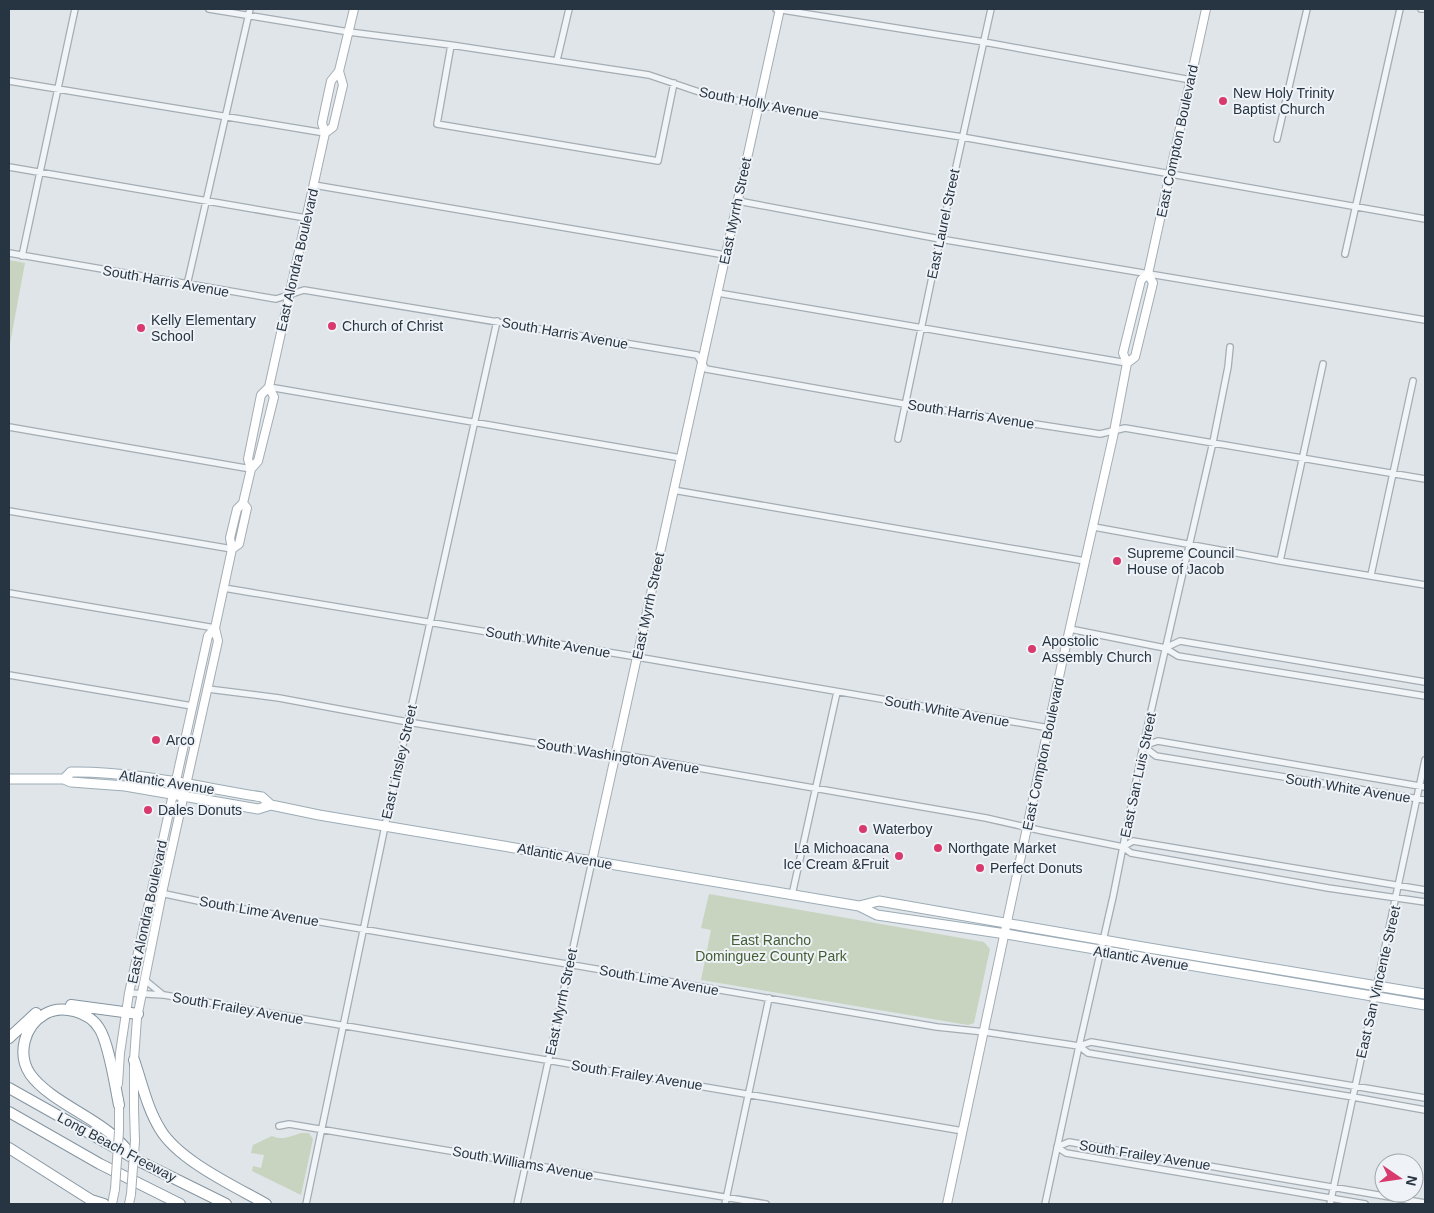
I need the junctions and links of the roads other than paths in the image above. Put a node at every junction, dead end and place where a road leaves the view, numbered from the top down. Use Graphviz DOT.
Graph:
graph roads {
  1 [pos="75,9"];
  2 [pos="209,9"];
  3 [pos="354,9"];
  4 [pos="568,9"];
  5 [pos="776,9"];
  6 [pos="780,9"];
  7 [pos="991,9"];
  8 [pos="1206,9"];
  9 [pos="1308,9"];
  10 [pos="1400,9"];
  11 [pos="1421,9"];
  12 [pos="1425,9"];
  13 [pos="249,12"];
  14 [pos="349,32"];
  15 [pos="984,42"];
  16 [pos="451,45"];
  17 [pos="557,60"];
  18 [pos="340,71"];
  19 [pos="1191,80"];
  20 [pos="9,81"];
  21 [pos="674,83"];
  22 [pos="58,88"];
  23 [pos="758,105"];
  24 [pos="226,116"];
  25 [pos="325,133"];
  26 [pos="962,137"];
  27 [pos="1277,139"];
  28 [pos="9,167"];
  29 [pos="39,172"];
  30 [pos="1170,174"];
  31 [pos="314,185"];
  32 [pos="207,201"];
  33 [pos="738,201"];
  34 [pos="1356,207"];
  35 [pos="306,218"];
  36 [pos="1425,219"];
  37 [pos="940,239"];
  38 [pos="9,253"];
  39 [pos="1345,254"];
  40 [pos="725,255"];
  41 [pos="22,256"];
  42 [pos="1148,274"];
  43 [pos="187,285"];
  44 [pos="718,293"];
  45 [pos="290,294"];
  46 [pos="1425,320"];
  47 [pos="497,321"];
  48 [pos="921,328"];
  49 [pos="1230,347"];
  50 [pos="702,362"];
  51 [pos="1127,363"];
  52 [pos="1323,364"];
  53 [pos="1413,381"];
  54 [pos="269,387"];
  55 [pos="904,404"];
  56 [pos="474,422"];
  57 [pos="9,427"];
  58 [pos="1114,431"];
  59 [pos="898,440"];
  60 [pos="1213,442"];
  61 [pos="681,458"];
  62 [pos="1302,458"];
  63 [pos="251,468"];
  64 [pos="1393,474"];
  65 [pos="1425,479"];
  66 [pos="673,490"];
  67 [pos="9,511"];
  68 [pos="1094,528"];
  69 [pos="1189,545"];
  70 [pos="232,549"];
  71 [pos="1085,561"];
  72 [pos="1280,561"];
  73 [pos="1371,575"];
  74 [pos="1425,585"];
  75 [pos="224,588"];
  76 [pos="9,593"];
  77 [pos="430,622"];
  78 [pos="215,628"];
  79 [pos="1070,629"];
  80 [pos="1165,648"];
  81 [pos="637,657"];
  82 [pos="9,674"];
  83 [pos="1425,682"];
  84 [pos="208,689"];
  85 [pos="837,692"];
  86 [pos="1425,696"];
  87 [pos="192,706"];
  88 [pos="408,722"];
  89 [pos="1049,728"];
  90 [pos="1143,746"];
  91 [pos="616,754"];
  92 [pos="1425,760"];
  93 [pos="9,779"];
  94 [pos="64,779"];
  95 [pos="175,782"];
  96 [pos="186,785"];
  97 [pos="1422,786"];
  98 [pos="816,788"];
  99 [pos="172,795"];
  100 [pos="184,797"];
  101 [pos="1417,799"];
  102 [pos="1425,800"];
  103 [pos="271,805"];
  104 [pos="385,826"];
  105 [pos="1028,827"];
  106 [pos="1123,847"];
  107 [pos="592,861"];
  108 [pos="1399,885"];
  109 [pos="1425,890"];
  110 [pos="151,891"];
  111 [pos="162,893"];
  112 [pos="792,895"];
  113 [pos="1397,897"];
  114 [pos="1425,902"];
  115 [pos="859,906"];
  116 [pos="1008,923"];
  117 [pos="364,929"];
  118 [pos="1006,934"];
  119 [pos="1104,940"];
  120 [pos="1101,951"];
  121 [pos="570,964"];
  122 [pos="145,980"];
  123 [pos="1376,986"];
  124 [pos="129,993"];
  125 [pos="142,994"];
  126 [pos="1425,994"];
  127 [pos="164,995"];
  128 [pos="1374,997"];
  129 [pos="770,998"];
  130 [pos="1425,1005"];
  131 [pos="126,1012"];
  132 [pos="138,1014"];
  133 [pos="343,1027"];
  134 [pos="985,1032"];
  135 [pos="9,1038"];
  136 [pos="1079,1046"];
  137 [pos="134,1060"];
  138 [pos="548,1061"];
  139 [pos="1355,1086"];
  140 [pos="9,1088"];
  141 [pos="749,1094"];
  142 [pos="1352,1097"];
  143 [pos="1425,1098"];
  144 [pos="119,1105"];
  145 [pos="1425,1110"];
  146 [pos="9,1112"];
  147 [pos="279,1126"];
  148 [pos="322,1129"];
  149 [pos="963,1131"];
  150 [pos="1057,1146"];
  151 [pos="9,1148"];
  152 [pos="137,1160"];
  153 [pos="526,1164"];
  154 [pos="1333,1186"];
  155 [pos="727,1197"];
  156 [pos="1330,1201"];
  157 [pos="1425,1203"];
  158 [pos="104,1204"];
  159 [pos="112,1204"];
  160 [pos="129,1204"];
  161 [pos="180,1204"];
  162 [pos="226,1204"];
  163 [pos="266,1204"];
  164 [pos="306,1204"];
  165 [pos="517,1204"];
  166 [pos="725,1204"];
  167 [pos="766,1204"];
  168 [pos="947,1204"];
  169 [pos="1045,1204"];
  170 [pos="1365,1204"];
  1 -- 22 [label="street"];
  2 -- 13 [label="street, South Holly Avenue"];
  3 -- 14 [label="main road, East Alondra Boulevard"];
  4 -- 17 [label="street"];
  5 -- 6 [label="street"];
  6 -- 15 [label="street"];
  6 -- 23 [label="main road, East Myrrh Street"];
  7 -- 15 [label="street, East Laurel Street"];
  8 -- 19 [label="main road, East Compton Boulevard"];
  9 -- 27 [label="street"];
  10 -- 34 [label="street"];
  11 -- 12 [label="street"];
  13 -- 14 [label="street, South Holly Avenue"];
  13 -- 24 [label="street"];
  14 -- 16 [label="street, South Holly Avenue"];
  14 -- 18 [label="main road, East Alondra Boulevard"];
  15 -- 19 [label="street"];
  15 -- 26 [label="street, East Laurel Street"];
  16 -- 17 [label="street, South Holly Avenue"];
  16 -- 21 [label="street"];
  17 -- 21 [label="street, South Holly Avenue"];
  18 -- 25 [label="main road, East Alondra Boulevard"];
  18 -- 25 [label="main road, East Alondra Boulevard"];
  19 -- 30 [label="main road, East Compton Boulevard"];
  20 -- 22 [label="street"];
  21 -- 23 [label="street, South Holly Avenue"];
  22 -- 24 [label="street"];
  22 -- 29 [label="street"];
  23 -- 26 [label="street, South Holly Avenue"];
  23 -- 33 [label="main road, East Myrrh Street"];
  24 -- 25 [label="street"];
  24 -- 32 [label="street"];
  25 -- 31 [label="main road, East Alondra Boulevard"];
  26 -- 30 [label="street, South Holly Avenue"];
  26 -- 37 [label="street, East Laurel Street"];
  28 -- 29 [label="street"];
  29 -- 32 [label="street"];
  29 -- 41 [label="street"];
  30 -- 34 [label="street, South Holly Avenue"];
  30 -- 42 [label="main road, East Compton Boulevard"];
  31 -- 35 [label="main road, East Alondra Boulevard"];
  31 -- 40 [label="street"];
  32 -- 35 [label="street"];
  32 -- 43 [label="street"];
  33 -- 37 [label="street"];
  33 -- 40 [label="main road, East Myrrh Street"];
  34 -- 36 [label="street, South Holly Avenue"];
  34 -- 39 [label="street"];
  35 -- 45 [label="main road, East Alondra Boulevard"];
  37 -- 42 [label="street"];
  37 -- 48 [label="street, East Laurel Street"];
  38 -- 41 [label="street, South Harris Avenue"];
  40 -- 44 [label="main road, East Myrrh Street"];
  41 -- 43 [label="street, South Harris Avenue"];
  42 -- 46 [label="street"];
  42 -- 51 [label="main road, East Compton Boulevard"];
  42 -- 51 [label="main road, East Compton Boulevard"];
  43 -- 45 [label="street, South Harris Avenue"];
  44 -- 48 [label="street"];
  44 -- 50 [label="main road, East Myrrh Street"];
  45 -- 47 [label="street, South Harris Avenue"];
  45 -- 54 [label="main road, East Alondra Boulevard"];
  47 -- 50 [label="street, South Harris Avenue"];
  47 -- 56 [label="street, East Linsley Street"];
  48 -- 51 [label="street"];
  48 -- 55 [label="street, East Laurel Street"];
  49 -- 60 [label="street, East San Luis Street"];
  50 -- 55 [label="street, South Harris Avenue"];
  50 -- 61 [label="main road, East Myrrh Street"];
  51 -- 58 [label="main road, East Compton Boulevard"];
  52 -- 62 [label="street"];
  53 -- 64 [label="street"];
  54 -- 56 [label="street"];
  54 -- 63 [label="main road, East Alondra Boulevard"];
  54 -- 63 [label="main road, East Alondra Boulevard"];
  55 -- 58 [label="street, South Harris Avenue"];
  55 -- 59 [label="street, East Laurel Street"];
  56 -- 61 [label="street"];
  56 -- 77 [label="street, East Linsley Street"];
  57 -- 63 [label="street"];
  58 -- 60 [label="street, South Harris Avenue"];
  58 -- 68 [label="main road, East Compton Boulevard"];
  60 -- 62 [label="street, South Harris Avenue"];
  60 -- 69 [label="street, East San Luis Street"];
  61 -- 66 [label="main road, East Myrrh Street"];
  62 -- 64 [label="street, South Harris Avenue"];
  62 -- 72 [label="street"];
  63 -- 70 [label="main road, East Alondra Boulevard"];
  64 -- 65 [label="street, South Harris Avenue"];
  64 -- 73 [label="street"];
  66 -- 71 [label="street"];
  66 -- 81 [label="main road, East Myrrh Street"];
  67 -- 70 [label="street"];
  68 -- 69 [label="street"];
  68 -- 71 [label="main road, East Compton Boulevard"];
  69 -- 72 [label="street"];
  69 -- 80 [label="street, East San Luis Street"];
  70 -- 75 [label="main road, East Alondra Boulevard"];
  71 -- 79 [label="main road, East Compton Boulevard"];
  72 -- 73 [label="street"];
  73 -- 74 [label="street"];
  75 -- 77 [label="street, South White Avenue"];
  75 -- 78 [label="main road, East Alondra Boulevard"];
  76 -- 78 [label="street"];
  77 -- 81 [label="street, South White Avenue"];
  77 -- 88 [label="street, East Linsley Street"];
  78 -- 84 [label="main road, East Alondra Boulevard"];
  78 -- 87 [label="main road, East Alondra Boulevard"];
  79 -- 80 [label="street"];
  79 -- 89 [label="main road, East Compton Boulevard"];
  80 -- 83 [label="street"];
  80 -- 86 [label="street"];
  80 -- 90 [label="street, East San Luis Street"];
  81 -- 85 [label="street, South White Avenue"];
  81 -- 91 [label="main road, East Myrrh Street"];
  82 -- 87 [label="street"];
  84 -- 88 [label="street, South Washington Avenue"];
  84 -- 96 [label="main road, East Alondra Boulevard"];
  85 -- 89 [label="street, South White Avenue"];
  85 -- 98 [label="street"];
  87 -- 95 [label="main road, East Alondra Boulevard"];
  88 -- 91 [label="street, South Washington Avenue"];
  88 -- 104 [label="street, East Linsley Street"];
  89 -- 105 [label="main road, East Compton Boulevard"];
  90 -- 97 [label="street, South White Avenue"];
  90 -- 101 [label="street, South White Avenue"];
  90 -- 106 [label="street, East San Luis Street"];
  91 -- 98 [label="street, South Washington Avenue"];
  91 -- 107 [label="main road, East Myrrh Street"];
  92 -- 97 [label="street, East San Vincente Street"];
  93 -- 94 [label="main road, Atlantic Avenue"];
  94 -- 95 [label="main road, Atlantic Avenue"];
  94 -- 99 [label="main road, Atlantic Avenue"];
  95 -- 96 [label="main road, Atlantic Avenue"];
  95 -- 99 [label="main road, East Alondra Boulevard"];
  96 -- 100 [label="main road, East Alondra Boulevard"];
  96 -- 103 [label="main road, Atlantic Avenue"];
  97 -- 101 [label="street, East San Vincente Street"];
  98 -- 105 [label="street, South Washington Avenue"];
  98 -- 112 [label="street"];
  99 -- 100 [label="main road, Atlantic Avenue"];
  99 -- 110 [label="main road, East Alondra Boulevard"];
  100 -- 103 [label="main road, Atlantic Avenue"];
  100 -- 111 [label="main road, East Alondra Boulevard"];
  101 -- 102 [label="street, South White Avenue"];
  101 -- 108 [label="street, East San Vincente Street"];
  103 -- 104 [label="main road, Atlantic Avenue"];
  104 -- 107 [label="main road, Atlantic Avenue"];
  104 -- 117 [label="street, East Linsley Street"];
  105 -- 106 [label="street, South Washington Avenue"];
  105 -- 116 [label="main road, East Compton Boulevard"];
  106 -- 108 [label="street"];
  106 -- 113 [label="street"];
  106 -- 119 [label="street, East San Luis Street"];
  107 -- 112 [label="main road, Atlantic Avenue"];
  107 -- 121 [label="street, East Myrrh Street"];
  108 -- 109 [label="street"];
  108 -- 113 [label="street, East San Vincente Street"];
  110 -- 111 [label="street, South Lime Avenue"];
  110 -- 124 [label="main road, East Alondra Boulevard"];
  111 -- 117 [label="street, South Lime Avenue"];
  111 -- 122 [label="main road, East Alondra Boulevard"];
  112 -- 115 [label="main road, Atlantic Avenue"];
  113 -- 114 [label="street"];
  113 -- 123 [label="street, East San Vincente Street"];
  115 -- 116 [label="main road, Atlantic Avenue"];
  115 -- 118 [label="main road, Atlantic Avenue"];
  116 -- 118 [label="main road, East Compton Boulevard"];
  116 -- 119 [label="main road, Atlantic Avenue"];
  117 -- 121 [label="street, South Lime Avenue"];
  117 -- 133 [label="street, East Linsley Street"];
  118 -- 120 [label="main road, Atlantic Avenue"];
  118 -- 134 [label="main road, East Compton Boulevard"];
  119 -- 120 [label="street, East San Luis Street"];
  119 -- 123 [label="main road, Atlantic Avenue"];
  120 -- 128 [label="main road, Atlantic Avenue"];
  120 -- 136 [label="street, East San Luis Street"];
  121 -- 129 [label="street, South Lime Avenue"];
  121 -- 138 [label="street, East Myrrh Street"];
  122 -- 125 [label="main road, East Alondra Boulevard"];
  122 -- 127 [label="street, South Frailey Avenue"];
  123 -- 126 [label="main road, Atlantic Avenue"];
  123 -- 128 [label="street, East San Vincente Street"];
  124 -- 125 [label="street, South Frailey Avenue"];
  124 -- 131 [label="main road, East Alondra Boulevard"];
  125 -- 127 [label="street, South Frailey Avenue"];
  125 -- 132 [label="main road, East Alondra Boulevard"];
  127 -- 133 [label="street, South Frailey Avenue"];
  128 -- 130 [label="main road, Atlantic Avenue"];
  128 -- 139 [label="street, East San Vincente Street"];
  129 -- 134 [label="street, South Lime Avenue"];
  129 -- 141 [label="street"];
  131 -- 132 [label="highway"];
  131 -- 135 [label="highway"];
  131 -- 144 [label="main road, East Alondra Boulevard"];
  132 -- 137 [label="main road, East Alondra Boulevard"];
  133 -- 138 [label="street, South Frailey Avenue"];
  133 -- 148 [label="street, East Linsley Street"];
  134 -- 136 [label="street, South Lime Avenue"];
  134 -- 149 [label="main road, East Compton Boulevard"];
  136 -- 139 [label="street, South Lime Avenue"];
  136 -- 142 [label="street, South Lime Avenue"];
  136 -- 150 [label="street, East San Luis Street"];
  137 -- 160 [label="main road, East Alondra Boulevard, bridge"];
  137 -- 163 [label="highway"];
  138 -- 141 [label="street, South Frailey Avenue"];
  138 -- 153 [label="street, East Myrrh Street"];
  139 -- 142 [label="street, East San Vincente Street"];
  139 -- 143 [label="street, South Lime Avenue"];
  140 -- 152 [label="highway, Long Beach Freeway"];
  141 -- 149 [label="street, South Frailey Avenue"];
  141 -- 155 [label="street"];
  142 -- 145 [label="street, South Lime Avenue"];
  142 -- 154 [label="street, East San Vincente Street"];
  144 -- 152 [label="highway"];
  144 -- 159 [label="main road, East Alondra Boulevard, bridge"];
  146 -- 161 [label="highway, Long Beach Freeway"];
  147 -- 148 [label="street, South Williams Avenue"];
  148 -- 153 [label="street, South Williams Avenue"];
  148 -- 164 [label="street, East Linsley Street"];
  149 -- 168 [label="main road, East Compton Boulevard"];
  150 -- 154 [label="street, South Frailey Avenue"];
  150 -- 156 [label="street, South Frailey Avenue"];
  150 -- 169 [label="street, East San Luis Street"];
  151 -- 158 [label="highway"];
  152 -- 162 [label="highway, Long Beach Freeway"];
  153 -- 155 [label="street, South Williams Avenue"];
  153 -- 165 [label="street, East Myrrh Street"];
  154 -- 156 [label="street, East San Vincente Street"];
  154 -- 157 [label="street, South Frailey Avenue"];
  155 -- 166 [label="street"];
  155 -- 167 [label="street, South Williams Avenue"];
  156 -- 170 [label="street, South Frailey Avenue"];
}
